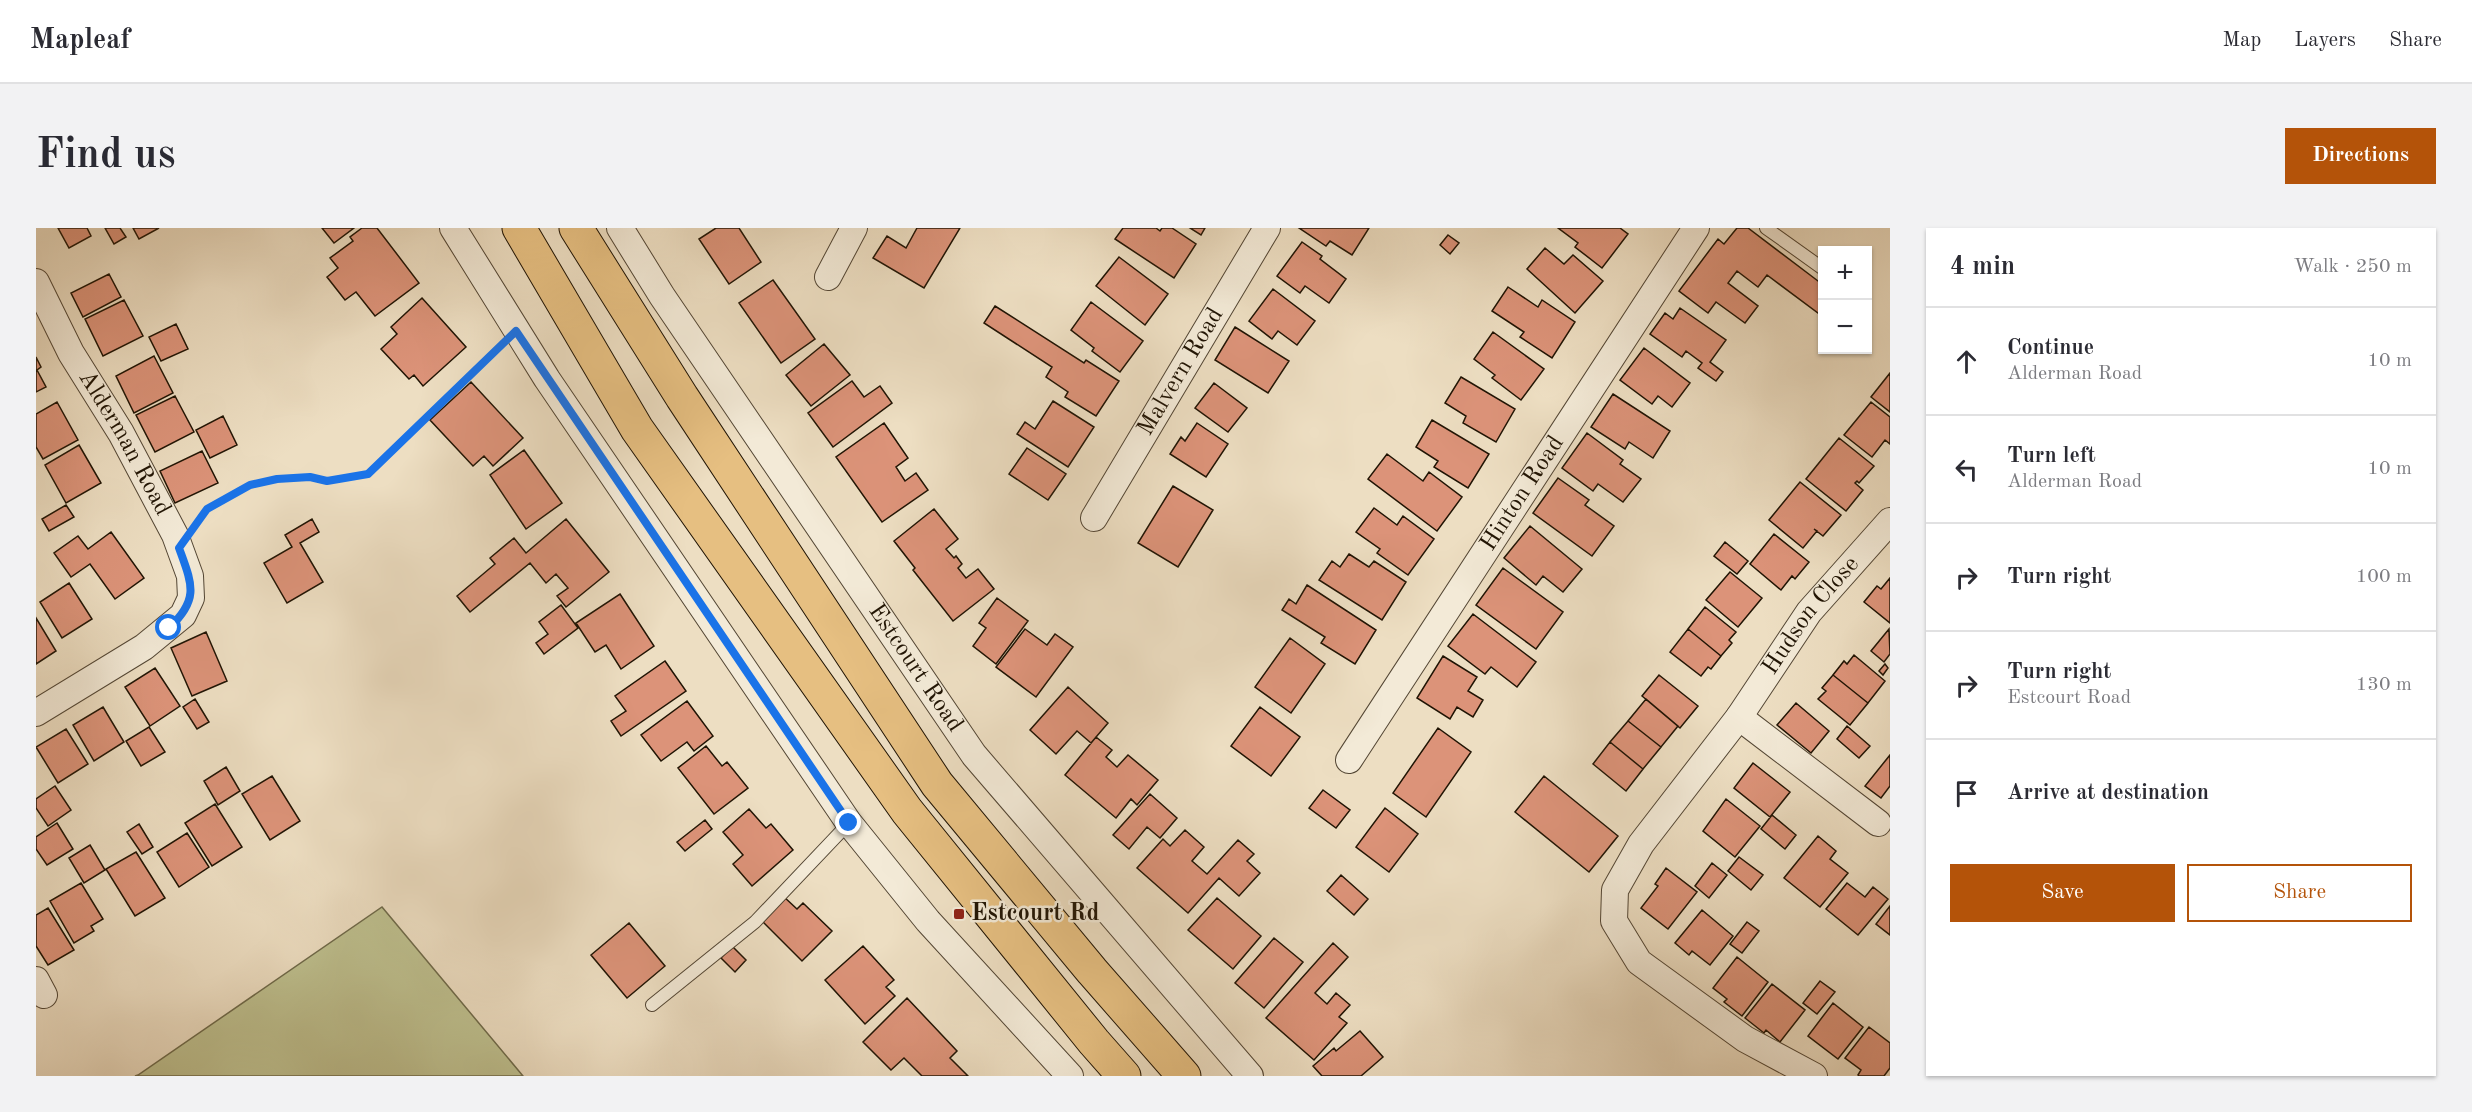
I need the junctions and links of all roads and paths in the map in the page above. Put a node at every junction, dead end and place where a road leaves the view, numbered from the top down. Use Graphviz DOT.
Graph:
graph roads {
  1 [pos="453,228"];
  2 [pos="519,228"];
  3 [pos="576,228"];
  4 [pos="620,228"];
  5 [pos="854,228"];
  6 [pos="1268,228"];
  7 [pos="1696,228"];
  8 [pos="1766,228"];
  9 [pos="1818,265"];
  10 [pos="828,277"];
  11 [pos="36,282"];
  12 [pos="516,331"];
  13 [pos="1094,518"];
  14 [pos="1890,521"];
  15 [pos="179,548"];
  16 [pos="36,713"];
  17 [pos="1739,717"];
  18 [pos="1349,760"];
  19 [pos="849,823"];
  20 [pos="1878,823"];
  21 [pos="652,1005"];
  22 [pos="1070,1076"];
  23 [pos="1124,1076"];
  24 [pos="1184,1076"];
  25 [pos="1250,1076"];
  26 [pos="1814,1076"];
  1 -- 12 [label="street"];
  2 -- 23 [label="main road"];
  3 -- 24 [label="main road, Estcourt Road"];
  4 -- 25 [label="street, Estcourt Road"];
  5 -- 10 [label="street"];
  6 -- 13 [label="street, Malvern Road"];
  7 -- 18 [label="street, Hinton Road"];
  8 -- 9 [label="lane"];
  11 -- 15 [label="street, Alderman Road"];
  12 -- 15 [label="path"];
  12 -- 19 [label="street"];
  14 -- 17 [label="street, Hudson Close"];
  15 -- 16 [label="street, Alderman Road"];
  17 -- 20 [label="street"];
  17 -- 26 [label="street, Hudson Close"];
  19 -- 21 [label="lane"];
  19 -- 22 [label="street"];
}
